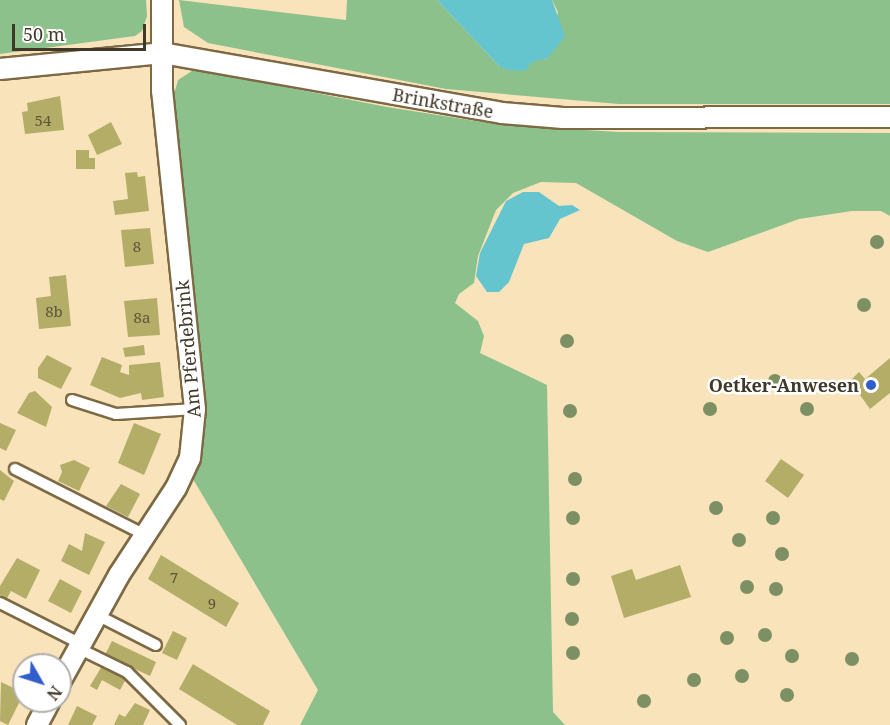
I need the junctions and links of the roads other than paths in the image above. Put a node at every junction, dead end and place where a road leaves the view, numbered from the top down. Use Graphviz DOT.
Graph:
graph roads {
  1 [pos="162,0"];
  2 [pos="162,53"];
  3 [pos="0,69"];
  4 [pos="890,117"];
  5 [pos="72,400"];
  6 [pos="195,409"];
  7 [pos="15,469"];
  8 [pos="145,535"];
  9 [pos="0,603"];
  10 [pos="97,615"];
  11 [pos="156,645"];
  12 [pos="79,646"];
  13 [pos="72,659"];
  14 [pos="180,725"];
  1 -- 2 [label="street, Am Pferdebrink"];
  2 -- 3 [label="street, Brinkstraße"];
  2 -- 4 [label="street, Brinkstraße"];
  2 -- 6 [label="street, Am Pferdebrink"];
  5 -- 6 [label="lane"];
  6 -- 8 [label="street, Am Pferdebrink"];
  7 -- 8 [label="lane"];
  8 -- 10 [label="street, Am Pferdebrink"];
  9 -- 12 [label="lane"];
  10 -- 11 [label="lane"];
  10 -- 12 [label="street, Am Pferdebrink"];
  12 -- 13 [label="street, Am Pferdebrink"];
  12 -- 14 [label="lane"];
}
